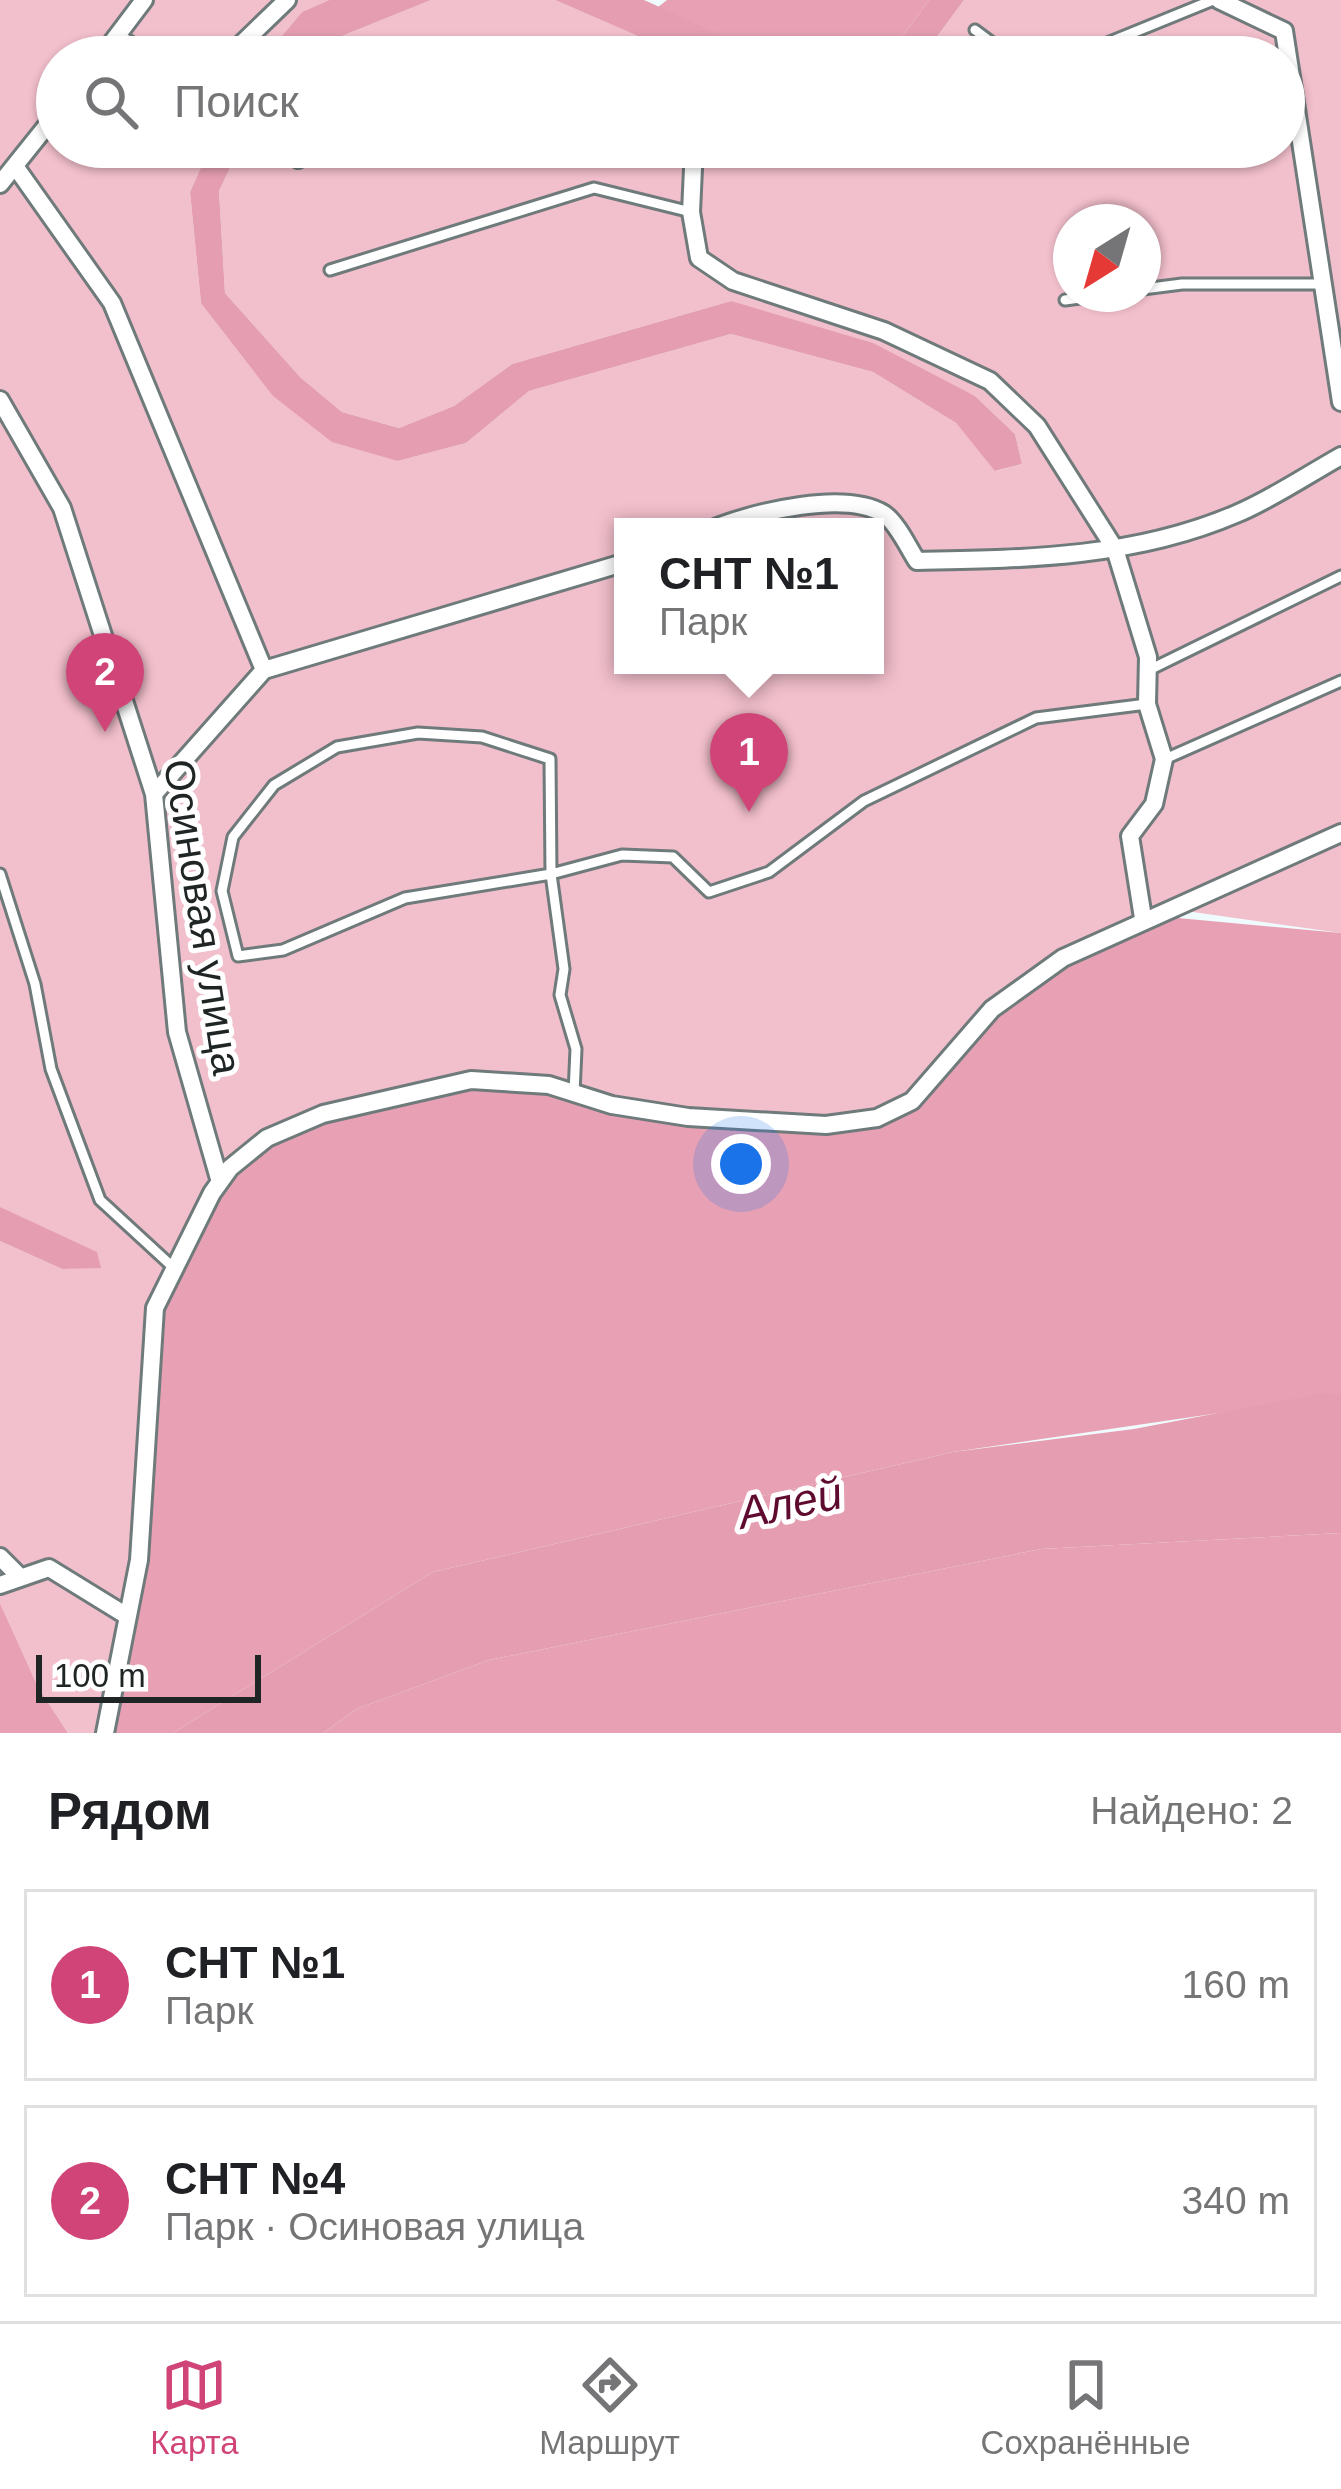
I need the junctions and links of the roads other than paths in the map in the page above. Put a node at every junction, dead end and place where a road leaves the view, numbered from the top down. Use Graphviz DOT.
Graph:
graph roads {
  1 [pos="144,0"];
  2 [pos="287,0"];
  3 [pos="1216,0"];
  4 [pos="975,30"];
  5 [pos="117,36"];
  6 [pos="250,36"];
  7 [pos="985,36"];
  8 [pos="1126,36"];
  9 [pos="1285,36"];
  10 [pos="36,140"];
  11 [pos="15,166"];
  12 [pos="693,168"];
  13 [pos="1304,168"];
  14 [pos="0,184"];
  15 [pos="691,212"];
  16 [pos="330,270"];
  17 [pos="1321,284"];
  18 [pos="1161,287"];
  19 [pos="0,400"];
  20 [pos="1341,402"];
  21 [pos="1341,456"];
  22 [pos="741,518"];
  23 [pos="1115,549"];
  24 [pos="614,565"];
  25 [pos="1341,576"];
  26 [pos="264,670"];
  27 [pos="1148,670"];
  28 [pos="1341,681"];
  29 [pos="1147,704"];
  30 [pos="1165,759"];
  31 [pos="154,794"];
  32 [pos="1341,833"];
  33 [pos="0,874"];
  34 [pos="551,874"];
  35 [pos="1143,918"];
  36 [pos="574,1093"];
  37 [pos="220,1182"];
  38 [pos="175,1269"];
  39 [pos="0,1557"];
  40 [pos="20,1577"];
  41 [pos="0,1585"];
  42 [pos="127,1616"];
  43 [pos="105,1733"];
  1 -- 5 [label="street"];
  2 -- 6 [label="street"];
  3 -- 8 [label="lane"];
  3 -- 9 [label="street"];
  4 -- 7 [label="lane"];
  10 -- 11 [label="street"];
  11 -- 14 [label="street"];
  11 -- 26 [label="street"];
  12 -- 15 [label="street"];
  13 -- 17 [label="street"];
  15 -- 16 [label="lane"];
  15 -- 23 [label="street"];
  17 -- 18 [label="lane"];
  17 -- 20 [label="street"];
  19 -- 31 [label="street, Осиновая улица"];
  21 -- 23 [label="street"];
  22 -- 23 [label="street"];
  23 -- 27 [label="street"];
  24 -- 26 [label="street"];
  25 -- 27 [label="lane"];
  26 -- 31 [label="street"];
  27 -- 29 [label="street"];
  28 -- 30 [label="lane"];
  29 -- 30 [label="street"];
  29 -- 34 [label="lane"];
  30 -- 35 [label="street"];
  31 -- 37 [label="street, Осиновая улица"];
  32 -- 35 [label="street"];
  33 -- 38 [label="lane"];
  34 -- 34 [label="lane"];
  34 -- 36 [label="lane"];
  35 -- 36 [label="street"];
  36 -- 37 [label="street"];
  37 -- 38 [label="street"];
  38 -- 42 [label="street"];
  39 -- 40 [label="street"];
  40 -- 41 [label="street"];
  40 -- 42 [label="street"];
  42 -- 43 [label="street"];
}
